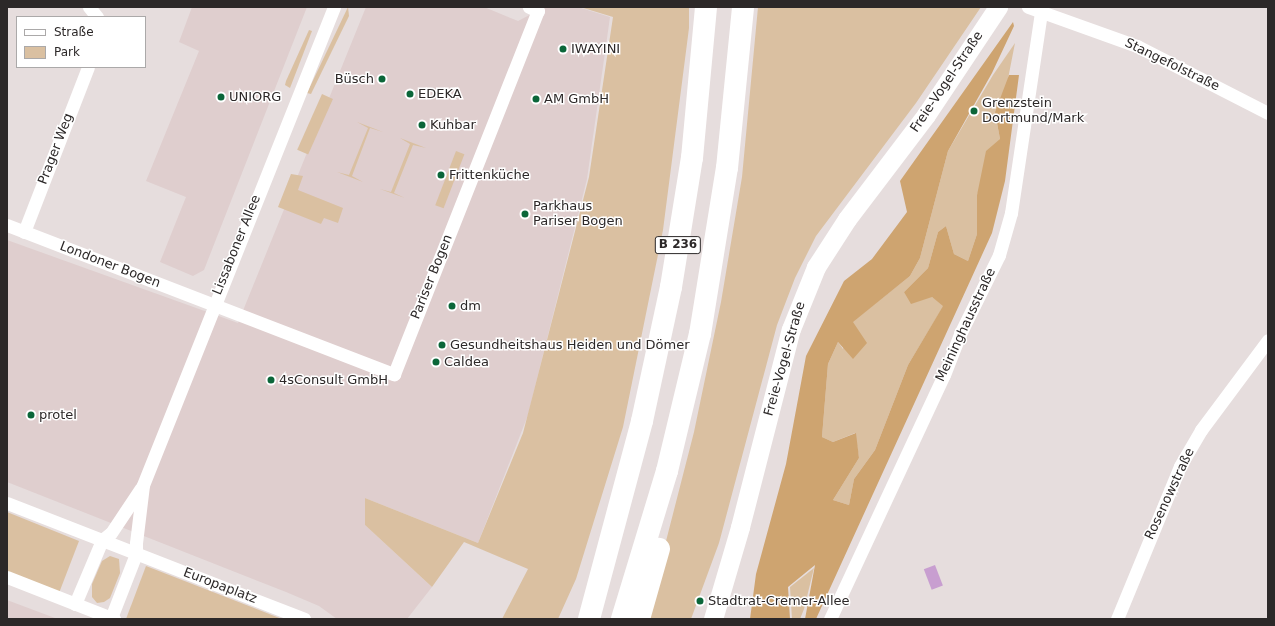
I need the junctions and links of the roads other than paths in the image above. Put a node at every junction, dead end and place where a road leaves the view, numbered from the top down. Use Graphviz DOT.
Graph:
graph roads {
  1 [pos="89,7"];
  2 [pos="334,7"];
  3 [pos="529,7"];
  4 [pos="706,7"];
  5 [pos="743,7"];
  6 [pos="998,7"];
  7 [pos="1028,7"];
  8 [pos="1041,12"];
  9 [pos="96,16"];
  10 [pos="88,68"];
  11 [pos="1268,113"];
  12 [pos="7,224"];
  13 [pos="24,232"];
  14 [pos="214,305"];
  15 [pos="1268,340"];
  16 [pos="668,470"];
  17 [pos="628,480"];
  18 [pos="144,485"];
  19 [pos="7,504"];
  20 [pos="102,540"];
  21 [pos="136,554"];
  22 [pos="7,577"];
  23 [pos="75,604"];
  24 [pos="112,619"];
  25 [pos="304,619"];
  26 [pos="573,619"];
  27 [pos="589,619"];
  28 [pos="622,619"];
  29 [pos="639,619"];
  30 [pos="713,619"];
  31 [pos="830,619"];
  32 [pos="1117,619"];
  1 -- 9 [label="street"];
  2 -- 14 [label="street, Lissaboner Allee"];
  3 -- 14 [label="street, Pariser Bogen"];
  4 -- 17 [label="highway, B 236"];
  5 -- 16 [label="highway, B 236"];
  6 -- 30 [label="street, Freie-Vogel-Straße"];
  7 -- 8 [label="street, Stangefolstraße"];
  8 -- 11 [label="street, Stangefolstraße"];
  8 -- 31 [label="street, Meininghausstraße"];
  10 -- 13 [label="street, Prager Weg"];
  12 -- 13 [label="street, Londoner Bogen"];
  13 -- 14 [label="street, Londoner Bogen"];
  14 -- 18 [label="street, Lissaboner Allee"];
  15 -- 32 [label="street, Rosenowstraße"];
  16 -- 28 [label="highway, B 236"];
  16 -- 29 [label="highway"];
  17 -- 26 [label="highway"];
  17 -- 27 [label="highway, B 236"];
  18 -- 20 [label="street, Lissaboner Allee"];
  18 -- 21 [label="street, Lissaboner Allee"];
  19 -- 20 [label="street, Europaplatz"];
  20 -- 21 [label="street, Europaplatz"];
  20 -- 23 [label="street"];
  21 -- 24 [label="street"];
  21 -- 25 [label="street, Europaplatz"];
  22 -- 23 [label="street"];
  23 -- 24 [label="street"];
}
